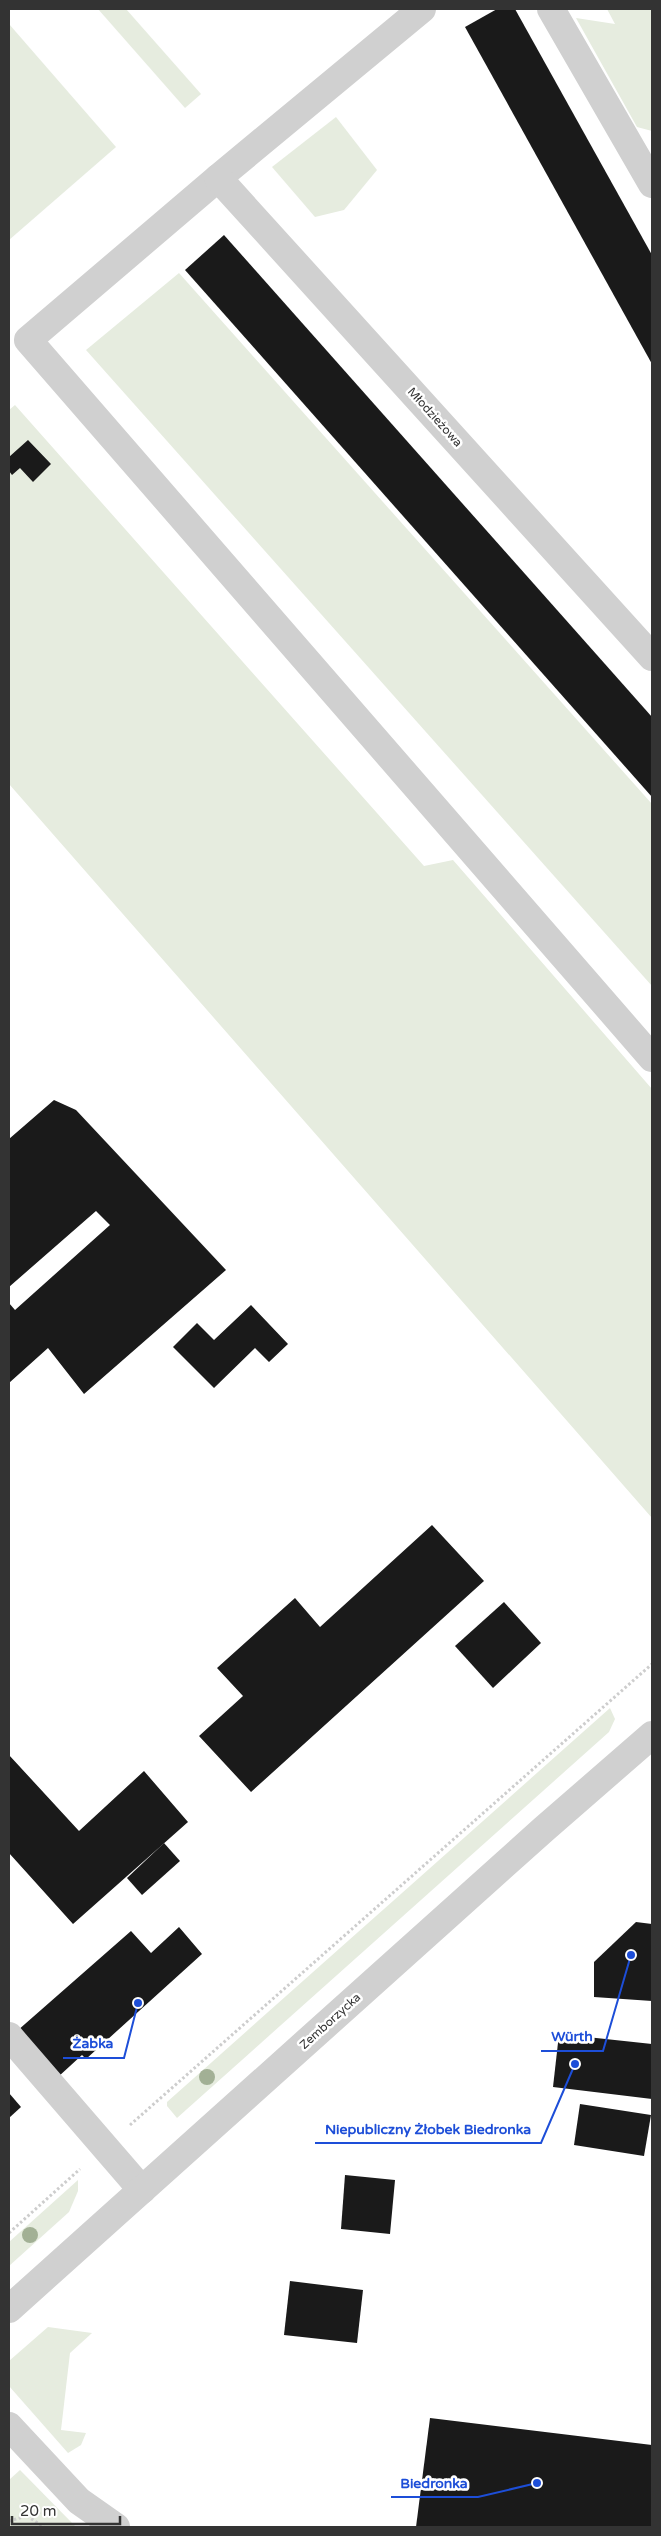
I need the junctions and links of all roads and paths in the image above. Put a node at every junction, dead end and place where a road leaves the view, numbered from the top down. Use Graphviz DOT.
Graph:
graph roads {
  1 [pos="422,9"];
  2 [pos="551,9"];
  3 [pos="218,178"];
  4 [pos="652,184"];
  5 [pos="652,657"];
  6 [pos="652,1058"];
  7 [pos="652,1664"];
  8 [pos="652,1735"];
  9 [pos="9,2036"];
  10 [pos="105,2146"];
  11 [pos="142,2190"];
  12 [pos="9,2233"];
  13 [pos="9,2309"];
  14 [pos="9,2426"];
  15 [pos="26,2516"];
  16 [pos="44,2527"];
  17 [pos="116,2527"];
  1 -- 3 [label="street"];
  2 -- 4 [label="street"];
  3 -- 5 [label="street, Młodzieżowa"];
  3 -- 6 [label="street"];
  7 -- 10 [label="path"];
  8 -- 11 [label="street, Zemborzycka"];
  9 -- 10 [label="street"];
  10 -- 11 [label="street"];
  10 -- 12 [label="path"];
  11 -- 13 [label="street, Zemborzycka"];
  14 -- 17 [label="street"];
  15 -- 16 [label="path"];
}
